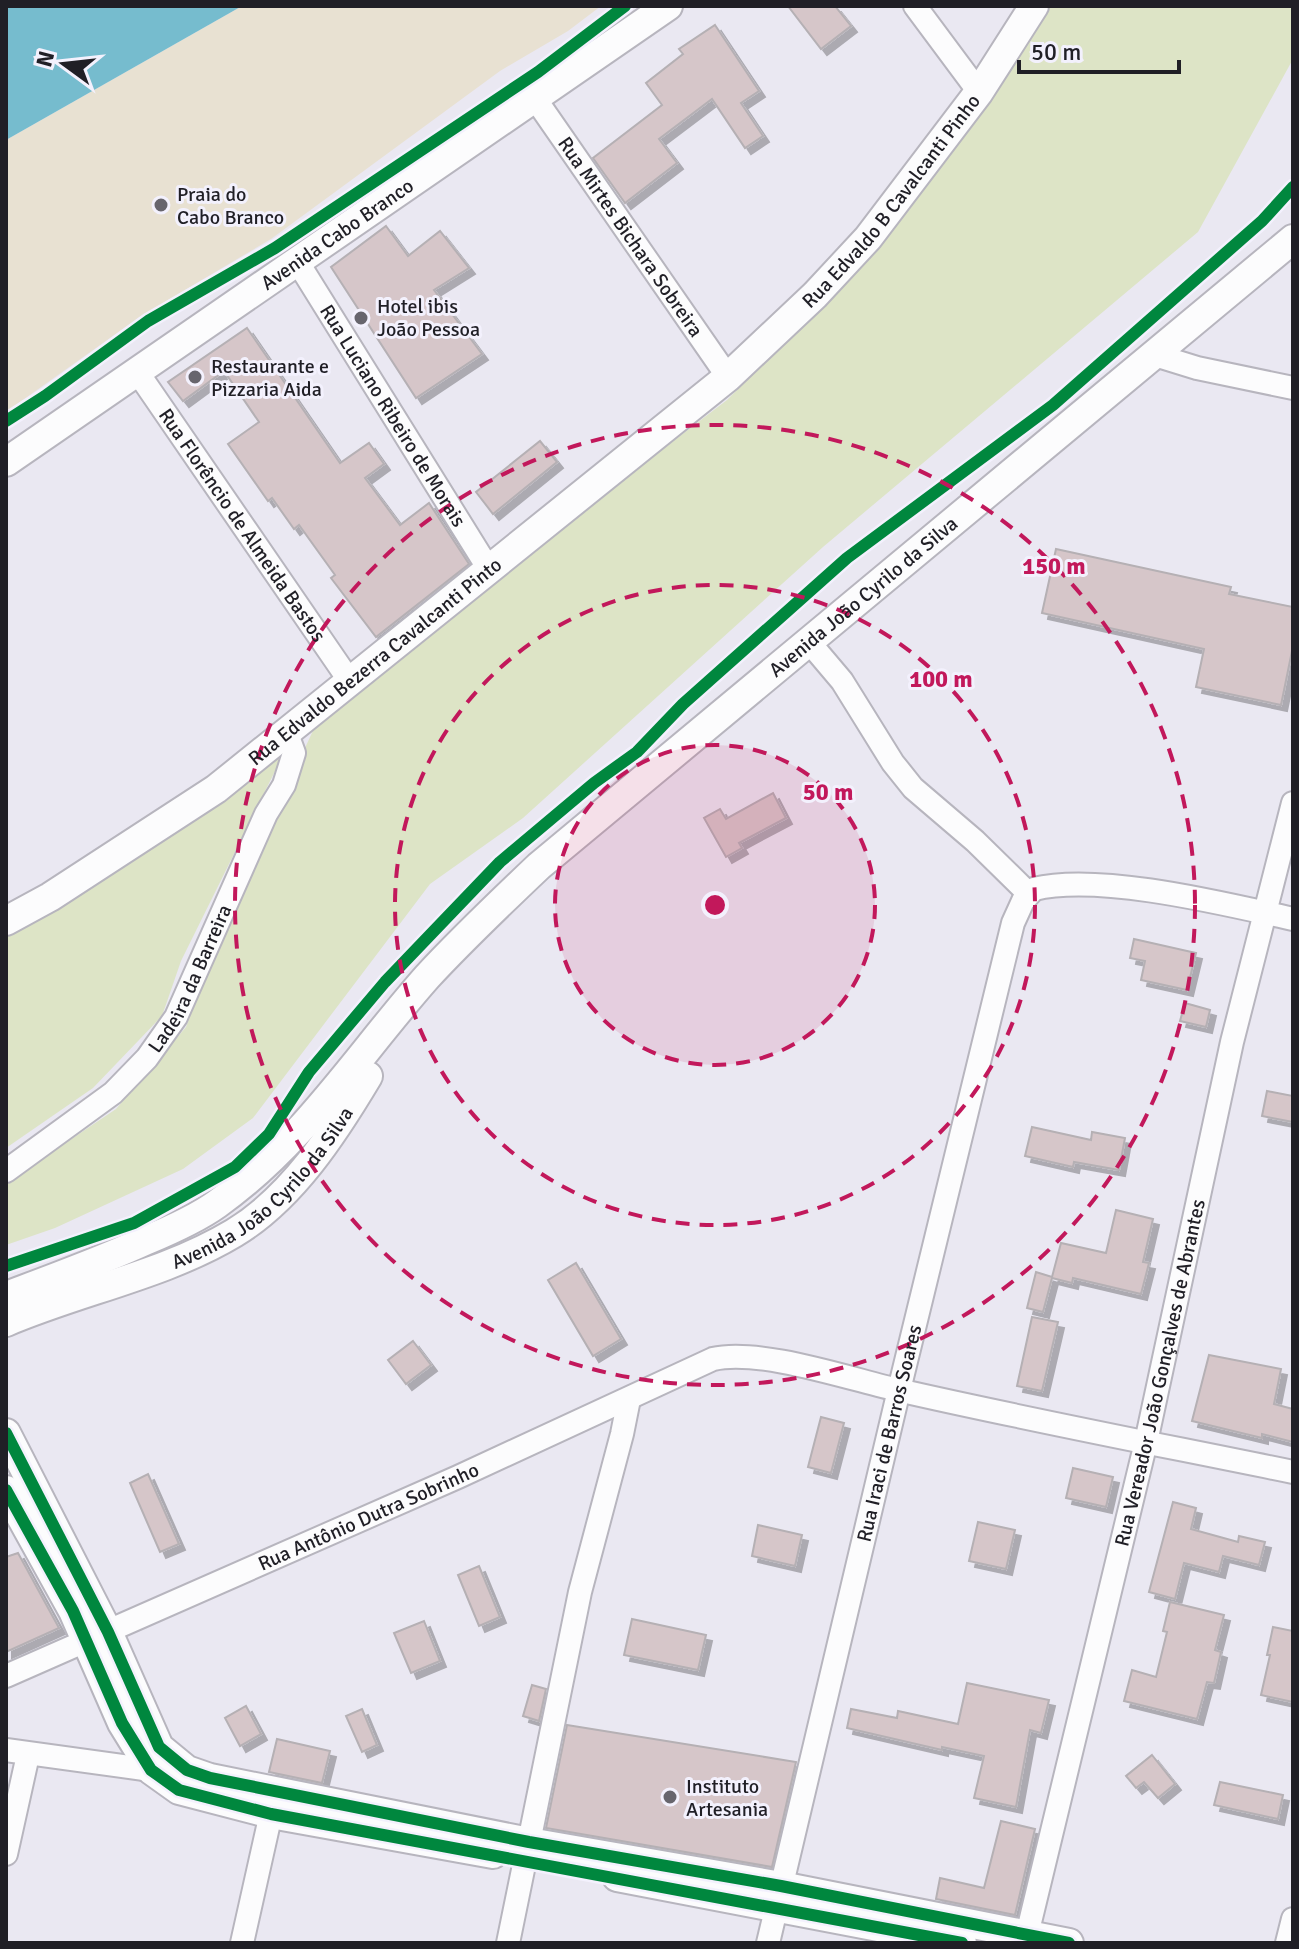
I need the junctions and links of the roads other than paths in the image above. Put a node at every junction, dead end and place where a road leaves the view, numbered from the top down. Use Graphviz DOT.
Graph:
graph roads {
  1 [pos="668,6"];
  2 [pos="915,6"];
  3 [pos="1034,6"];
  4 [pos="979,92"];
  5 [pos="534,97"];
  6 [pos="1293,239"];
  7 [pos="297,261"];
  8 [pos="1155,355"];
  9 [pos="136,370"];
  10 [pos="728,377"];
  11 [pos="1293,388"];
  12 [pos="6,462"];
  13 [pos="490,571"];
  14 [pos="809,642"];
  15 [pos="349,680"];
  16 [pos="286,731"];
  17 [pos="1293,803"];
  18 [pos="1028,893"];
  19 [pos="1263,912"];
  20 [pos="1293,919"];
  21 [pos="6,921"];
  22 [pos="443,962"];
  23 [pos="6,1171"];
  24 [pos="6,1296"];
  25 [pos="6,1322"];
  26 [pos="899,1390"];
  27 [pos="629,1399"];
  28 [pos="6,1433"];
  29 [pos="1146,1442"];
  30 [pos="1293,1472"];
  31 [pos="6,1490"];
  32 [pos="98,1636"];
  33 [pos="6,1676"];
  34 [pos="17,1752"];
  35 [pos="151,1770"];
  36 [pos="273,1802"];
  37 [pos="527,1851"];
  38 [pos="6,1854"];
  39 [pos="779,1896"];
  40 [pos="1293,1919"];
  41 [pos="1026,1938"];
  42 [pos="242,1943"];
  43 [pos="508,1943"];
  44 [pos="768,1943"];
  45 [pos="962,1943"];
  46 [pos="1069,1943"];
  47 [pos="1287,1943"];
  1 -- 5 [label="main road, Avenida Cabo Branco"];
  2 -- 4 [label="street"];
  3 -- 4 [label="main road, Rua Edvaldo B Cavalcanti Pinho"];
  4 -- 10 [label="main road, Rua Edvaldo B Cavalcanti Pinho"];
  5 -- 7 [label="main road, Avenida Cabo Branco"];
  5 -- 10 [label="street, Rua Mirtes Bichara Sobreira"];
  6 -- 8 [label="main road, Avenida João Cyrilo da Silva"];
  7 -- 9 [label="main road, Avenida Cabo Branco"];
  7 -- 13 [label="street, Rua Luciano Ribeiro de Morais"];
  8 -- 11 [label="street"];
  8 -- 14 [label="main road, Avenida João Cyrilo da Silva"];
  9 -- 12 [label="main road, Avenida Cabo Branco"];
  9 -- 15 [label="street, Rua Florêncio de Almeida Bastos"];
  10 -- 13 [label="main road, Rua Edvaldo Bezerra Cavalcanti Pinto"];
  13 -- 15 [label="main road, Rua Edvaldo Bezerra Cavalcanti Pinto"];
  14 -- 18 [label="street"];
  14 -- 22 [label="main road, Avenida João Cyrilo da Silva"];
  15 -- 16 [label="main road, Rua Edvaldo Bezerra Cavalcanti Pinto"];
  16 -- 21 [label="main road, Rua Edvaldo Bezerra Cavalcanti Pinto"];
  16 -- 23 [label="street, Ladeira da Barreira"];
  17 -- 19 [label="street, Rua Vereador João Gonçalves de Abrantes"];
  18 -- 19 [label="street"];
  18 -- 26 [label="street, Rua Iraci de Barros Soares"];
  19 -- 20 [label="street"];
  19 -- 29 [label="street, Rua Vereador João Gonçalves de Abrantes"];
  22 -- 24 [label="main road, Avenida João Cyrilo da Silva"];
  22 -- 25 [label="main road, Avenida João Cyrilo da Silva"];
  26 -- 27 [label="street, Rua Antônio Dutra Sobrinho"];
  26 -- 29 [label="street"];
  26 -- 39 [label="street, Rua Iraci de Barros Soares"];
  27 -- 32 [label="street, Rua Antônio Dutra Sobrinho"];
  27 -- 37 [label="street"];
  28 -- 32 [label="main road"];
  29 -- 30 [label="street"];
  29 -- 41 [label="street, Rua Vereador João Gonçalves de Abrantes"];
  31 -- 32 [label="main road"];
  32 -- 33 [label="street, Rua Antônio Dutra Sobrinho"];
  32 -- 35 [label="main road"];
  32 -- 36 [label="main road"];
  34 -- 35 [label="street"];
  34 -- 38 [label="street"];
  35 -- 36 [label="main road"];
  36 -- 37 [label="main road"];
  36 -- 42 [label="street"];
  37 -- 39 [label="main road"];
  37 -- 43 [label="street"];
  39 -- 41 [label="main road"];
  39 -- 44 [label="street, Rua Iraci de Barros Soares"];
  39 -- 45 [label="main road"];
  40 -- 47 [label="street"];
  41 -- 46 [label="main road"];
}
